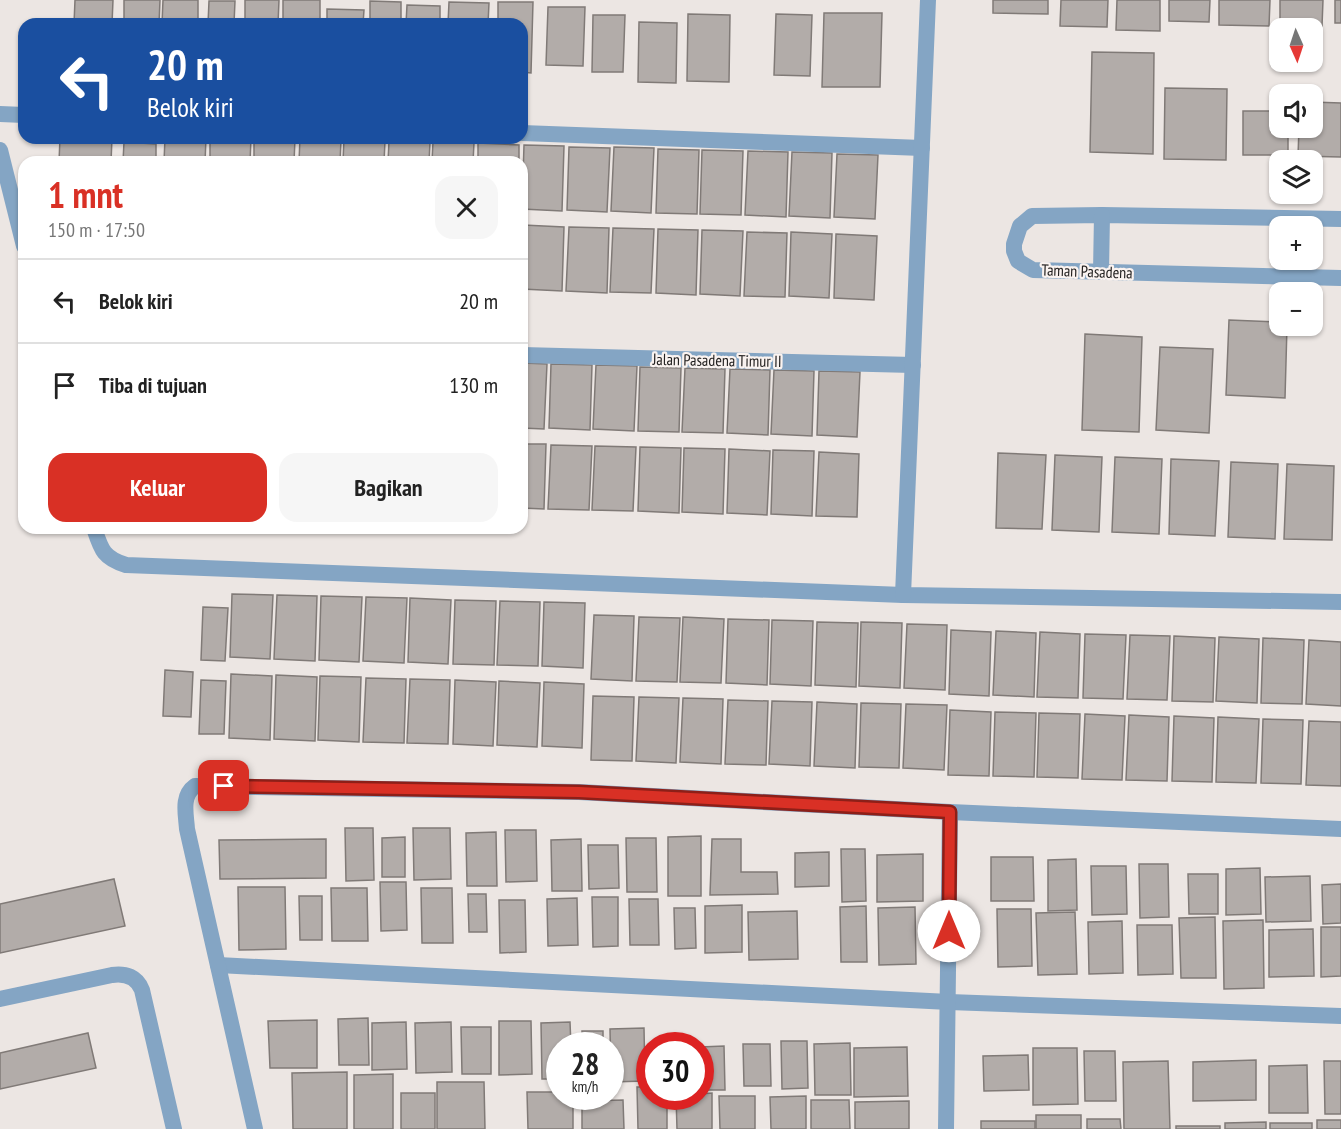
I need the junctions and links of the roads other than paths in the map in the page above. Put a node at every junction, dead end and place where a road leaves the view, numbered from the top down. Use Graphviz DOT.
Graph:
graph roads {
  1 [pos="928,0"];
  2 [pos="0,114"];
  3 [pos="18,115"];
  4 [pos="528,133"];
  5 [pos="922,148"];
  6 [pos="0,150"];
  7 [pos="1102,215"];
  8 [pos="1341,219"];
  9 [pos="18,222"];
  10 [pos="1101,272"];
  11 [pos="1341,278"];
  12 [pos="528,355"];
  13 [pos="913,364"];
  14 [pos="96,534"];
  15 [pos="903,595"];
  16 [pos="1341,602"];
  17 [pos="950,812"];
  18 [pos="1341,829"];
  19 [pos="218,965"];
  20 [pos="0,999"];
  21 [pos="949,1002"];
  22 [pos="1341,1016"];
  23 [pos="174,1129"];
  24 [pos="255,1129"];
  25 [pos="946,1129"];
  1 -- 5 [label="street"];
  2 -- 3 [label="street"];
  4 -- 5 [label="street"];
  5 -- 13 [label="street"];
  6 -- 9 [label="street"];
  7 -- 8 [label="street, Taman Pasadena"];
  7 -- 10 [label="street"];
  7 -- 10 [label="street, Taman Pasadena"];
  10 -- 11 [label="street, Taman Pasadena"];
  12 -- 13 [label="street, Jalan Pasadena Timur II"];
  13 -- 15 [label="street"];
  14 -- 15 [label="street"];
  15 -- 16 [label="street"];
  17 -- 18 [label="street"];
  17 -- 19 [label="street"];
  17 -- 21 [label="street"];
  19 -- 21 [label="street"];
  19 -- 24 [label="street"];
  20 -- 23 [label="street"];
  21 -- 22 [label="street"];
  21 -- 25 [label="street"];
}
